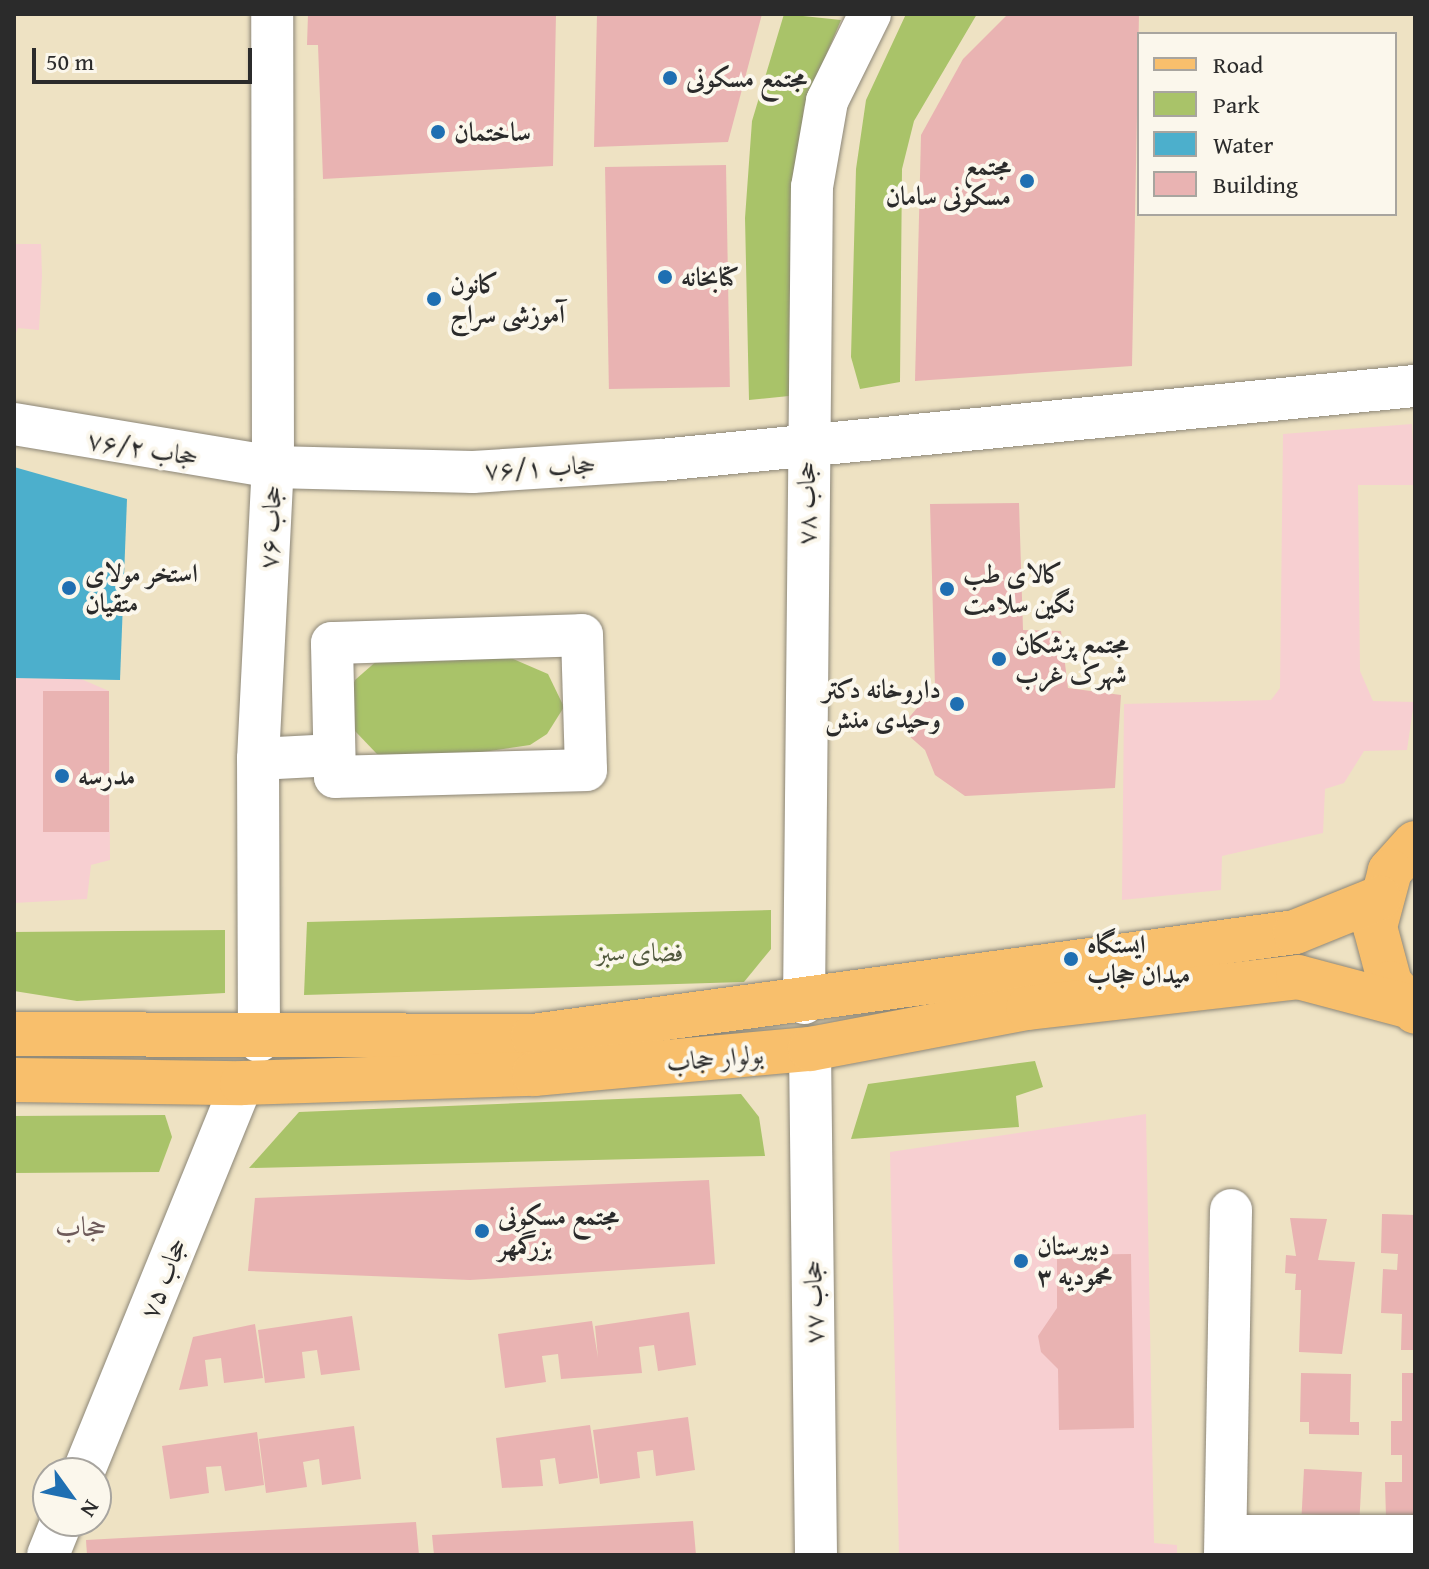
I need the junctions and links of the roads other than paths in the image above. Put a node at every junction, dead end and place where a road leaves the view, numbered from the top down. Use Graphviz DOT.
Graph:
graph roads {
  1 [pos="272,14"];
  2 [pos="870,14"];
  3 [pos="1415,386"];
  4 [pos="14,424"];
  5 [pos="806,442"];
  6 [pos="273,467"];
  7 [pos="334,755"];
  8 [pos="258,759"];
  9 [pos="1415,843"];
  10 [pos="1379,898"];
  11 [pos="804,1003"];
  12 [pos="1411,1009"];
  13 [pos="14,1034"];
  14 [pos="259,1041"];
  15 [pos="810,1049"];
  16 [pos="14,1080"];
  17 [pos="242,1083"];
  18 [pos="1231,1210"];
  19 [pos="90,1457"];
  20 [pos="1415,1536"];
  21 [pos="1226,1545"];
  22 [pos="816,1555"];
  1 -- 6 [label="street, حجاب ۷۶"];
  2 -- 5 [label="street, حجاب ۷۸"];
  3 -- 5 [label="street, حجاب ۷۶/۱"];
  4 -- 6 [label="street, حجاب ۷۶/۲"];
  5 -- 6 [label="street, حجاب ۷۶/۱"];
  5 -- 11 [label="street, حجاب ۷۸"];
  6 -- 8 [label="street, حجاب ۷۶"];
  7 -- 7 [label="street"];
  7 -- 8 [label="street"];
  8 -- 14 [label="street, حجاب ۷۶"];
  9 -- 10 [label="main road"];
  10 -- 11 [label="main road, بولوار حجاب"];
  10 -- 12 [label="main road"];
  11 -- 14 [label="main road, بولوار حجاب"];
  12 -- 15 [label="main road, بولوار حجاب"];
  13 -- 14 [label="main road, بولوار حجاب"];
  15 -- 17 [label="main road, بولوار حجاب"];
  15 -- 22 [label="street, حجاب ۷۷"];
  16 -- 17 [label="main road, بولوار حجاب"];
  17 -- 19 [label="street, حجاب ۷۵"];
  18 -- 21 [label="street"];
  20 -- 21 [label="street"];
}
